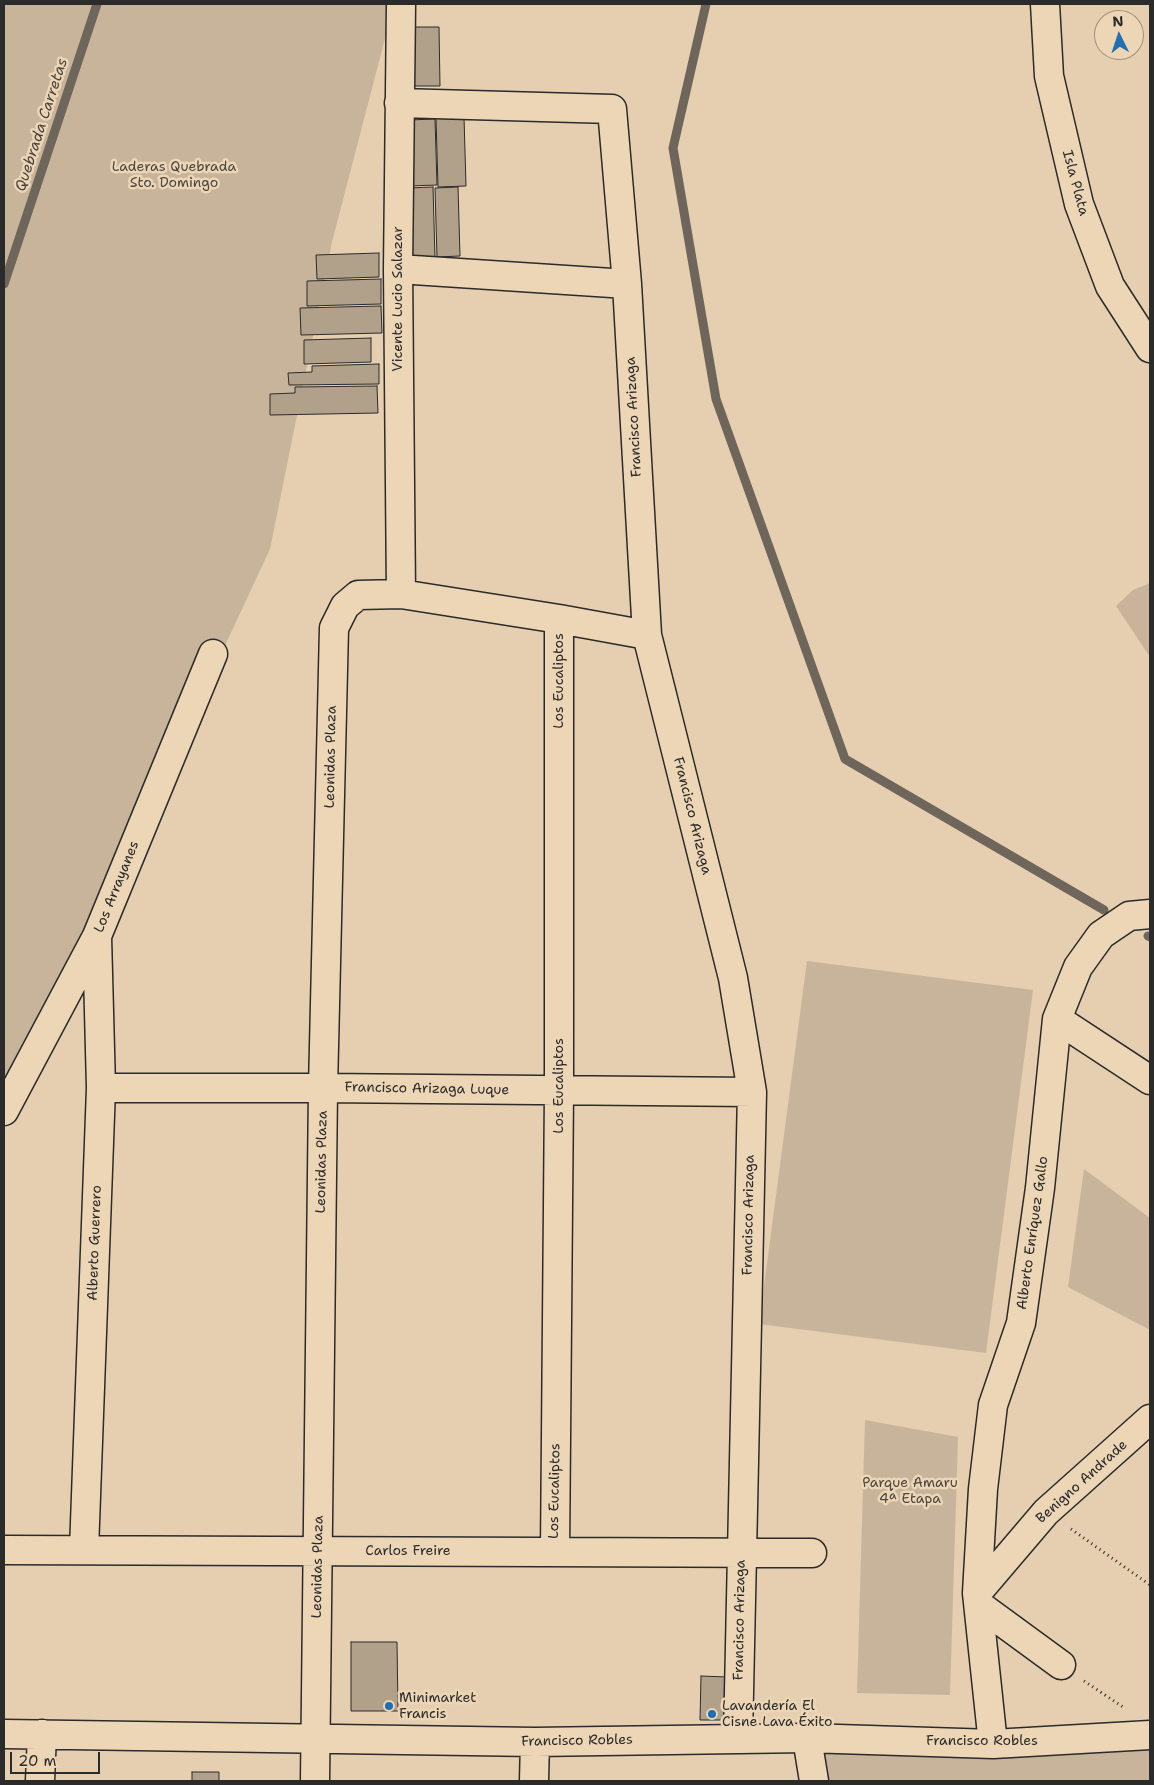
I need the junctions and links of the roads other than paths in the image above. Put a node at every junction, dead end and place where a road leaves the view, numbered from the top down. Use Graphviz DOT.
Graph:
graph roads {
  1 [pos="400,4"];
  2 [pos="1045,4"];
  3 [pos="398,103"];
  4 [pos="398,269"];
  5 [pos="627,284"];
  6 [pos="1150,348"];
  7 [pos="401,594"];
  8 [pos="559,619"];
  9 [pos="646,635"];
  10 [pos="213,654"];
  11 [pos="1150,914"];
  12 [pos="97,936"];
  13 [pos="1057,1019"];
  14 [pos="1150,1080"];
  15 [pos="101,1088"];
  16 [pos="323,1088"];
  17 [pos="559,1090"];
  18 [pos="752,1092"];
  19 [pos="4,1111"];
  20 [pos="1149,1423"];
  21 [pos="4,1550"];
  22 [pos="84,1550"];
  23 [pos="319,1550"];
  24 [pos="555,1552"];
  25 [pos="812,1553"];
  26 [pos="741,1554"];
  27 [pos="978,1599"];
  28 [pos="1062,1665"];
  29 [pos="4,1734"];
  30 [pos="42,1734"];
  31 [pos="1150,1735"];
  32 [pos="738,1738"];
  33 [pos="807,1738"];
  34 [pos="316,1739"];
  35 [pos="535,1742"];
  36 [pos="993,1744"];
  37 [pos="40,1781"];
  38 [pos="316,1781"];
  39 [pos="534,1781"];
  40 [pos="814,1781"];
  1 -- 3 [label="street, Vicente Lucio Salazar"];
  2 -- 6 [label="street, Isla Plata"];
  3 -- 4 [label="street, Vicente Lucio Salazar"];
  3 -- 5 [label="street, Francisco Arizaga"];
  4 -- 5 [label="street"];
  4 -- 7 [label="street, Vicente Lucio Salazar"];
  5 -- 9 [label="street, Francisco Arizaga"];
  7 -- 8 [label="street, Leonidas Plaza"];
  7 -- 16 [label="street, Leonidas Plaza"];
  8 -- 9 [label="street, Leonidas Plaza"];
  8 -- 17 [label="street, Los Eucaliptos"];
  9 -- 18 [label="street, Francisco Arizaga"];
  10 -- 12 [label="street, Los Arrayanes"];
  11 -- 13 [label="street, Alberto Enríquez Gallo"];
  12 -- 15 [label="street, Alberto Guerrero"];
  12 -- 19 [label="street, Los Arrayanes"];
  13 -- 14 [label="street"];
  13 -- 27 [label="street, Alberto Enríquez Gallo"];
  15 -- 16 [label="street, Francisco Arizaga Luque"];
  15 -- 22 [label="street, Alberto Guerrero"];
  16 -- 17 [label="street, Francisco Arizaga Luque"];
  16 -- 23 [label="street, Leonidas Plaza"];
  17 -- 18 [label="street, Francisco Arizaga Luque"];
  17 -- 24 [label="street, Los Eucaliptos"];
  18 -- 26 [label="street, Francisco Arizaga"];
  20 -- 27 [label="street, Benigno Andrade"];
  21 -- 22 [label="street, Carlos Freire"];
  22 -- 23 [label="street, Carlos Freire"];
  23 -- 24 [label="street, Carlos Freire"];
  23 -- 34 [label="street, Leonidas Plaza"];
  24 -- 26 [label="street, Carlos Freire"];
  25 -- 26 [label="street, Carlos Freire"];
  26 -- 32 [label="street, Francisco Arizaga"];
  27 -- 28 [label="street"];
  27 -- 36 [label="street, Alberto Enríquez Gallo"];
  29 -- 30 [label="street, Francisco Robles"];
  30 -- 34 [label="street, Francisco Robles"];
  30 -- 37 [label="street"];
  31 -- 36 [label="street, Francisco Robles"];
  32 -- 33 [label="street, Francisco Robles"];
  32 -- 35 [label="street, Francisco Robles"];
  33 -- 36 [label="street, Francisco Robles"];
  33 -- 40 [label="street"];
  34 -- 35 [label="street, Francisco Robles"];
  34 -- 38 [label="street, Leonidas Plaza"];
  35 -- 39 [label="street"];
}
